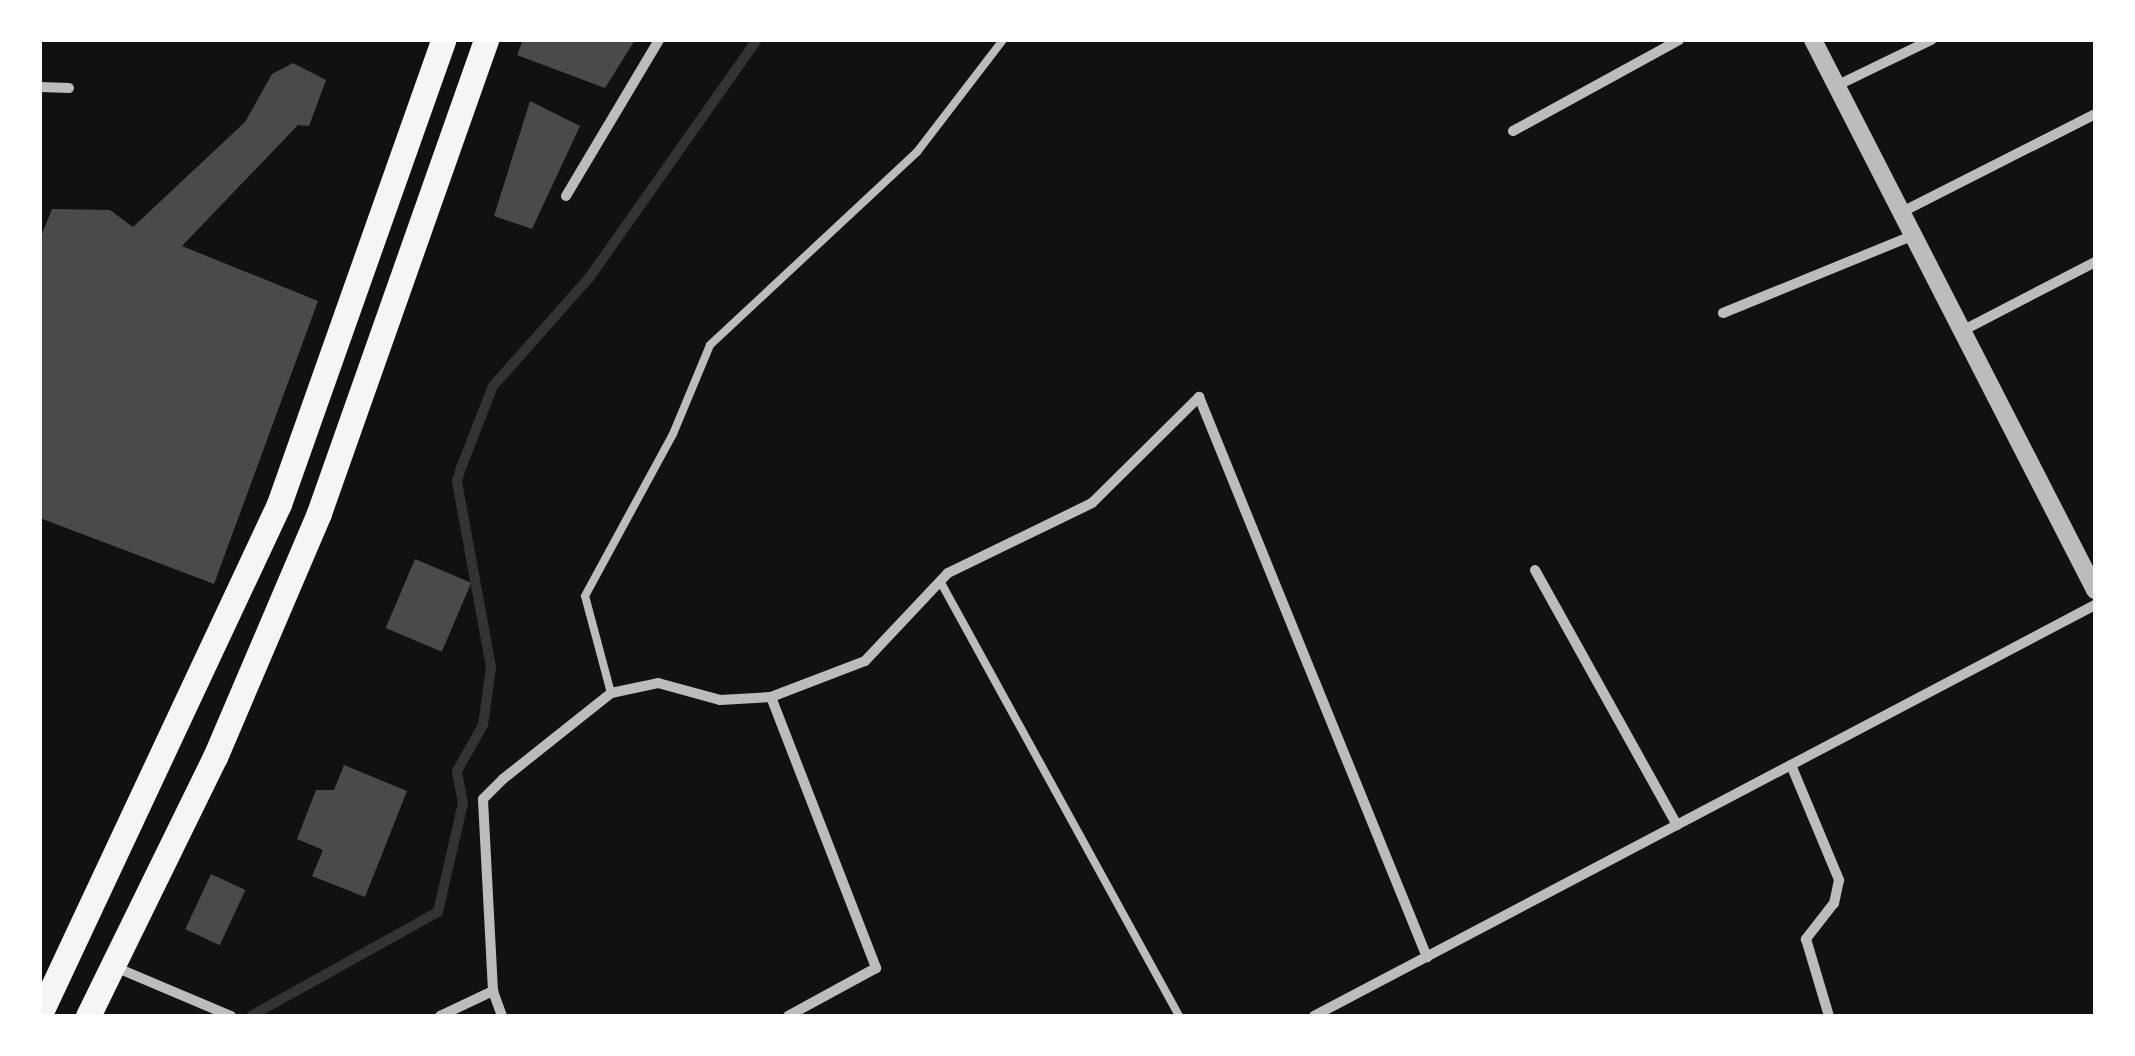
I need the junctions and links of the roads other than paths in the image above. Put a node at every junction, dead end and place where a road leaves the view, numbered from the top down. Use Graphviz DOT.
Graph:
graph roads {
  1 [pos="443,40"];
  2 [pos="486,40"];
  3 [pos="658,40"];
  4 [pos="1002,40"];
  5 [pos="1679,40"];
  6 [pos="1812,40"];
  7 [pos="1931,40"];
  8 [pos="1836,86"];
  9 [pos="40,87"];
  10 [pos="69,88"];
  11 [pos="2095,114"];
  12 [pos="1513,131"];
  13 [pos="566,196"];
  14 [pos="1900,213"];
  15 [pos="1912,236"];
  16 [pos="2095,262"];
  17 [pos="1723,313"];
  18 [pos="1961,331"];
  19 [pos="1535,570"];
  20 [pos="940,582"];
  21 [pos="2095,590"];
  22 [pos="2095,605"];
  23 [pos="611,693"];
  24 [pos="770,697"];
  25 [pos="1791,765"];
  26 [pos="1677,825"];
  27 [pos="1427,957"];
  28 [pos="114,967"];
  29 [pos="49,980"];
  30 [pos="493,991"];
  31 [pos="40,1014"];
  32 [pos="88,1016"];
  33 [pos="231,1016"];
  34 [pos="440,1016"];
  35 [pos="502,1016"];
  36 [pos="788,1016"];
  37 [pos="1180,1016"];
  38 [pos="1314,1016"];
  39 [pos="1829,1016"];
  1 -- 29 [label="main road"];
  2 -- 28 [label="main road"];
  3 -- 13 [label="street"];
  4 -- 23 [label="lane"];
  5 -- 12 [label="street"];
  6 -- 8 [label="street"];
  7 -- 8 [label="street"];
  8 -- 14 [label="street"];
  9 -- 10 [label="street"];
  11 -- 14 [label="street"];
  14 -- 15 [label="street"];
  15 -- 17 [label="street"];
  15 -- 18 [label="street"];
  16 -- 18 [label="street"];
  18 -- 21 [label="street"];
  19 -- 26 [label="street"];
  20 -- 24 [label="street"];
  20 -- 27 [label="street"];
  20 -- 37 [label="lane"];
  22 -- 25 [label="street"];
  23 -- 24 [label="street"];
  23 -- 30 [label="street"];
  24 -- 36 [label="street"];
  25 -- 26 [label="street"];
  25 -- 39 [label="street"];
  26 -- 27 [label="street"];
  27 -- 38 [label="street"];
  28 -- 32 [label="main road"];
  28 -- 33 [label="street"];
  29 -- 31 [label="main road"];
  30 -- 34 [label="street"];
  30 -- 35 [label="street"];
}
